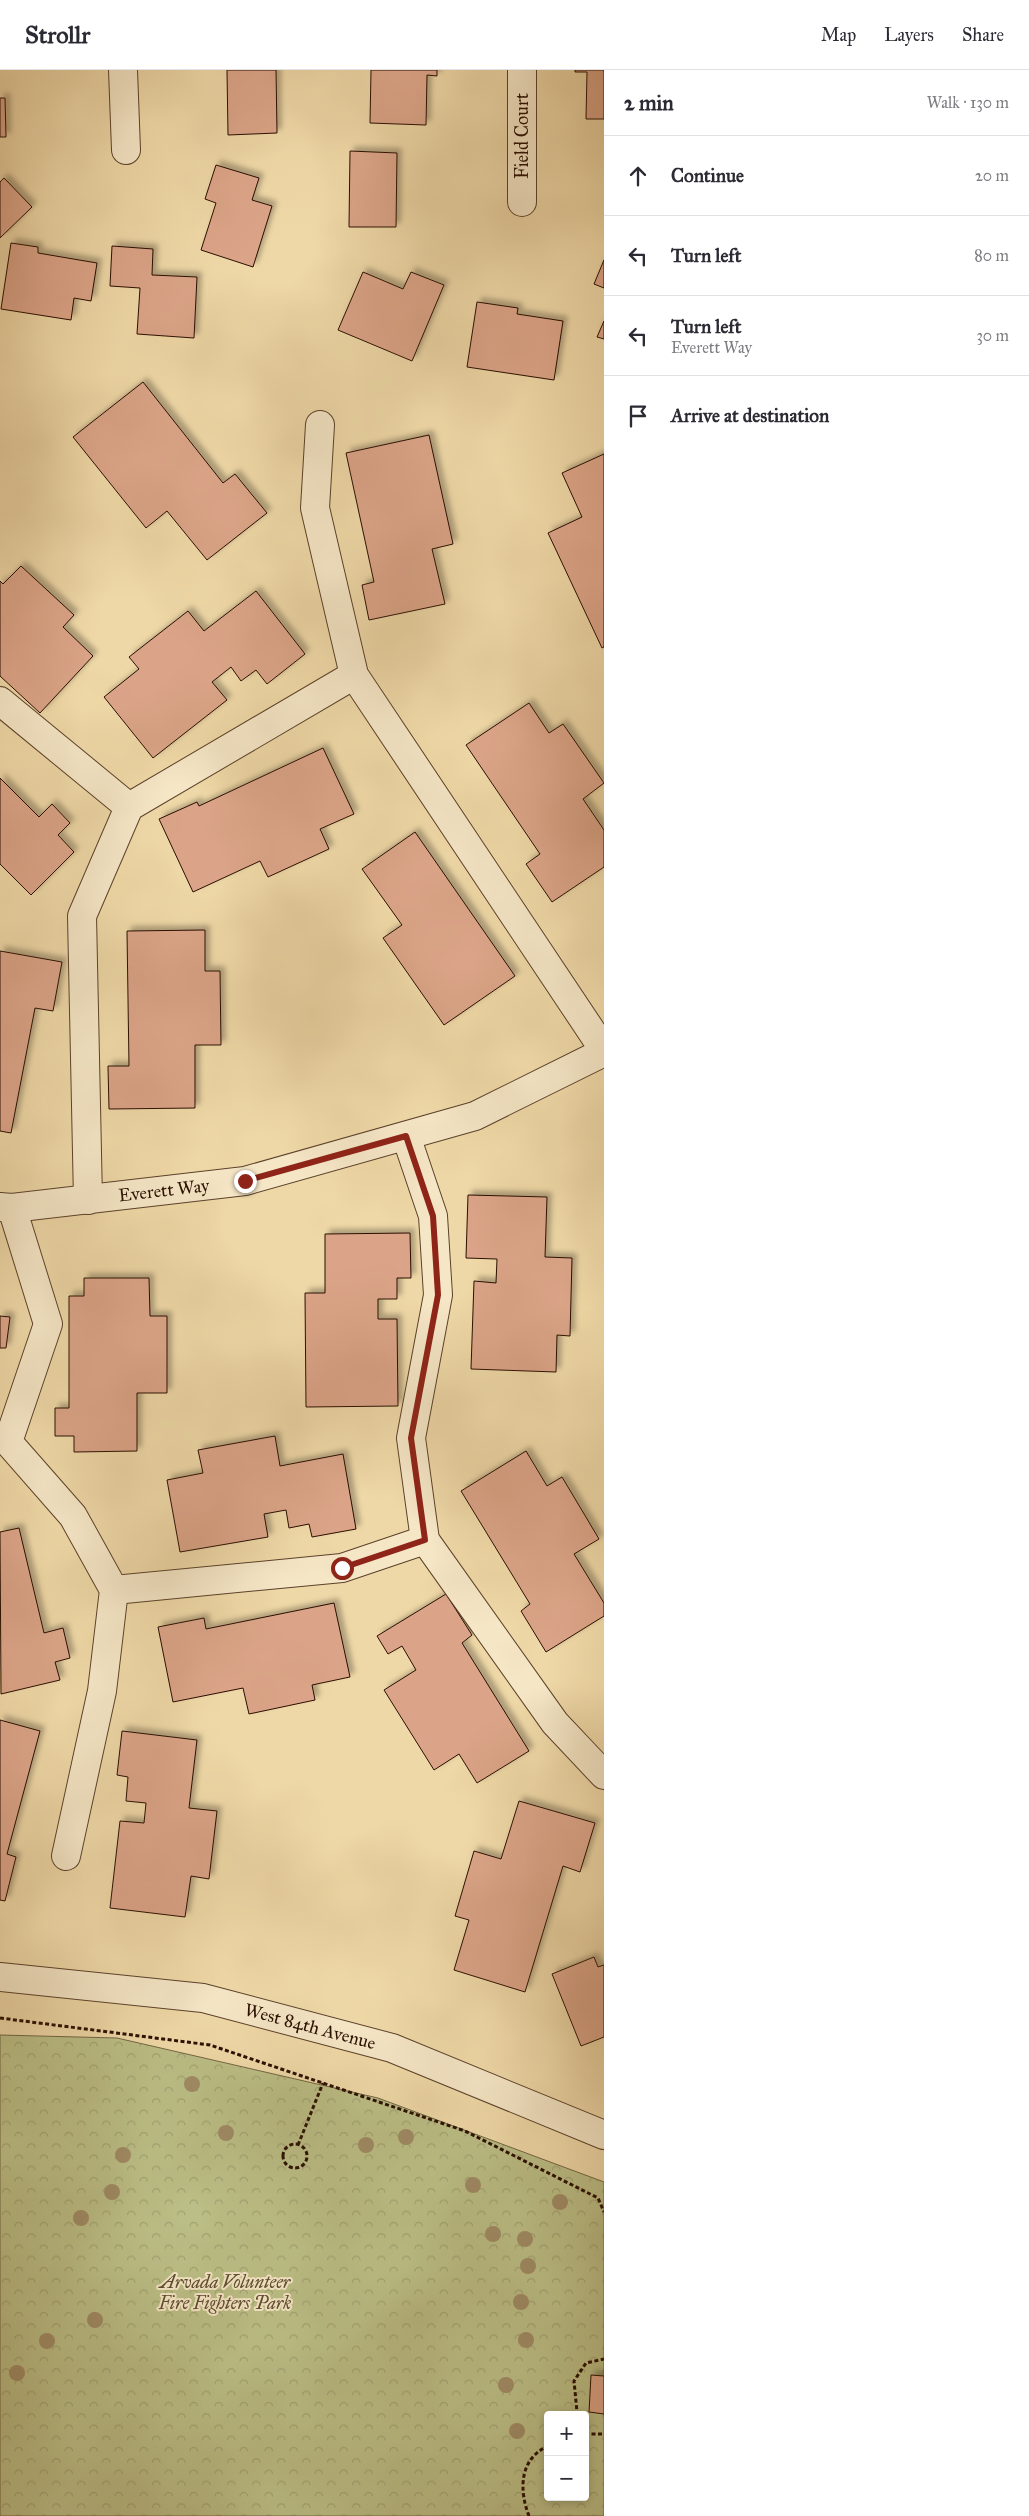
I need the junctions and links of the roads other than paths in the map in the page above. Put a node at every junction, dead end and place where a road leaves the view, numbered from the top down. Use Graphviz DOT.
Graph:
graph roads {
  1 [pos="123,70"];
  2 [pos="522,70"];
  3 [pos="126,150"];
  4 [pos="522,202"];
  5 [pos="320,425"];
  6 [pos="354,675"];
  7 [pos="0,701"];
  8 [pos="129,807"];
  9 [pos="604,1051"];
  10 [pos="406,1136"];
  11 [pos="88,1200"];
  12 [pos="6,1207"];
  13 [pos="425,1540"];
  14 [pos="114,1590"];
  15 [pos="604,1775"];
  16 [pos="66,1856"];
  17 [pos="0,1977"];
  18 [pos="604,2135"];
  1 -- 3 [label="street"];
  2 -- 4 [label="street, Field Court"];
  5 -- 6 [label="street"];
  6 -- 8 [label="street"];
  6 -- 9 [label="street"];
  7 -- 8 [label="street"];
  8 -- 11 [label="street"];
  9 -- 10 [label="street, Everett Way"];
  10 -- 11 [label="street, Everett Way"];
  10 -- 13 [label="street"];
  11 -- 12 [label="street, Everett Way"];
  12 -- 14 [label="street"];
  13 -- 14 [label="street"];
  13 -- 15 [label="street"];
  14 -- 16 [label="street"];
  17 -- 18 [label="street, West 84th Avenue"];
}
